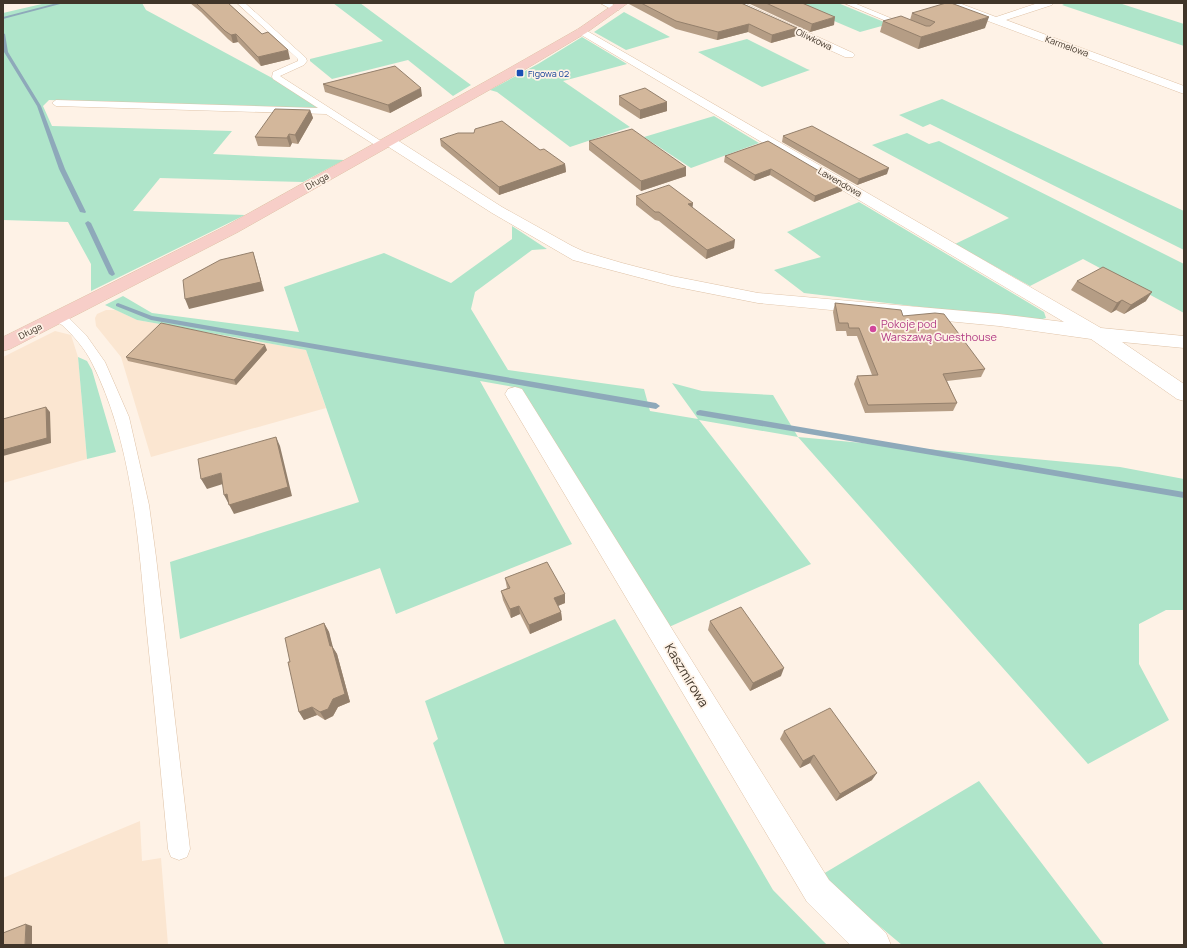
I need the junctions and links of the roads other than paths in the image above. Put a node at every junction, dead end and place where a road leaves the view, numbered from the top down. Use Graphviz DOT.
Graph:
graph roads {
  1 [pos="241,3"];
  2 [pos="735,3"];
  3 [pos="848,3"];
  4 [pos="949,3"];
  5 [pos="1048,3"];
  6 [pos="614,5"];
  7 [pos="996,20"];
  8 [pos="582,31"];
  9 [pos="918,31"];
  10 [pos="849,55"];
  11 [pos="1184,90"];
  12 [pos="56,103"];
  13 [pos="330,111"];
  14 [pos="385,143"];
  15 [pos="56,317"];
  16 [pos="1097,334"];
  17 [pos="1184,342"];
  18 [pos="3,345"];
  19 [pos="515,394"];
  20 [pos="1184,394"];
  21 [pos="179,849"];
  22 [pos="874,945"];
  1 -- 13 [label="lane"];
  2 -- 10 [label="street, Oliwkowa"];
  3 -- 9 [label="lane"];
  4 -- 7 [label="street, Karmelowa"];
  5 -- 7 [label="street"];
  6 -- 8 [label="street, Długa"];
  7 -- 11 [label="street, Karmelowa"];
  8 -- 14 [label="street, Długa"];
  8 -- 16 [label="street, Lawendowa"];
  12 -- 13 [label="lane"];
  13 -- 14 [label="lane"];
  14 -- 15 [label="street, Długa"];
  14 -- 16 [label="street"];
  15 -- 18 [label="street, Długa"];
  15 -- 21 [label="lane"];
  16 -- 17 [label="street"];
  16 -- 20 [label="street, Lawendowa"];
  19 -- 22 [label="street, Kaszmirowa"];
}
